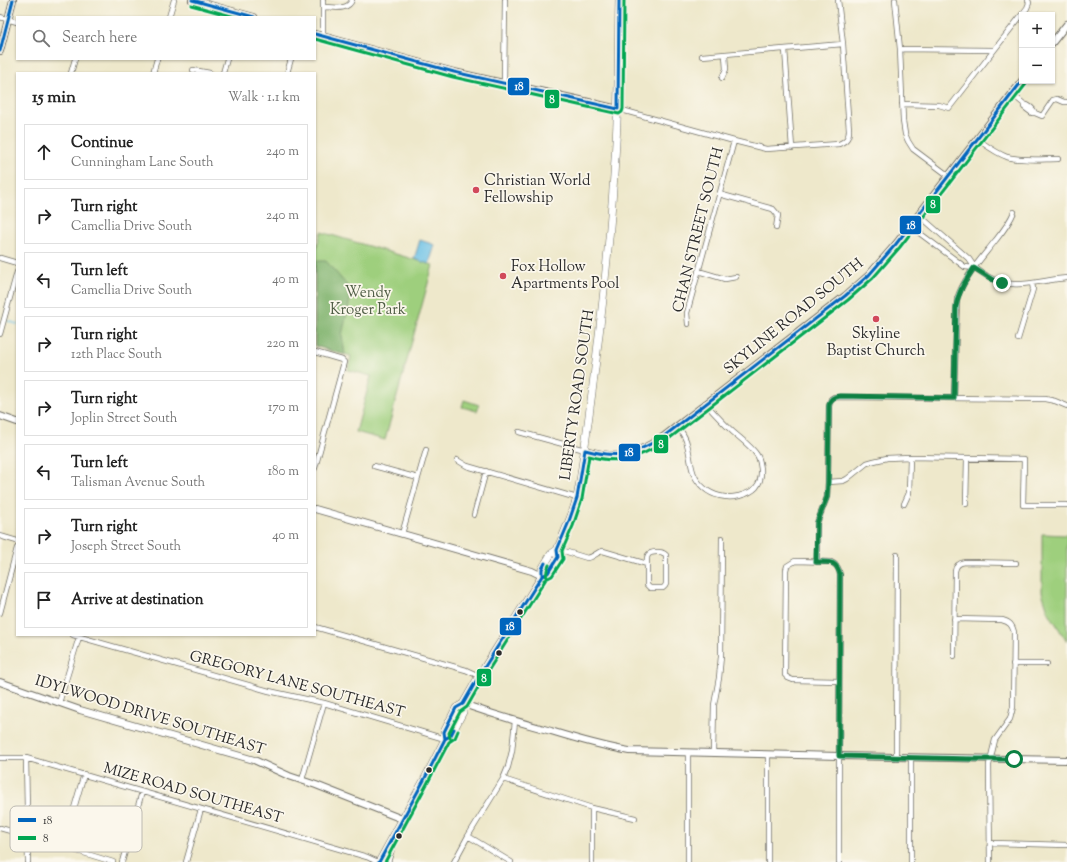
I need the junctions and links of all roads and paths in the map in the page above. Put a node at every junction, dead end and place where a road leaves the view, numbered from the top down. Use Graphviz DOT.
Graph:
graph roads {
  1 [pos="14,0"];
  2 [pos="174,0"];
  3 [pos="192,0"];
  4 [pos="323,0"];
  5 [pos="352,0"];
  6 [pos="505,0"];
  7 [pos="618,0"];
  8 [pos="838,0"];
  9 [pos="895,0"];
  10 [pos="1028,0"];
  11 [pos="323,7"];
  12 [pos="239,15"];
  13 [pos="169,16"];
  14 [pos="0,17"];
  15 [pos="8,20"];
  16 [pos="16,22"];
  17 [pos="1067,24"];
  18 [pos="316,34"];
  19 [pos="323,36"];
  20 [pos="1055,39"];
  21 [pos="843,44"];
  22 [pos="785,49"];
  23 [pos="900,49"];
  24 [pos="994,50"];
  25 [pos="0,51"];
  26 [pos="725,55"];
  27 [pos="702,56"];
  28 [pos="75,60"];
  29 [pos="156,60"];
  30 [pos="226,60"];
  31 [pos="291,60"];
  32 [pos="193,70"];
  33 [pos="71,72"];
  34 [pos="153,72"];
  35 [pos="204,72"];
  36 [pos="223,72"];
  37 [pos="287,72"];
  38 [pos="722,78"];
  39 [pos="504,83"];
  40 [pos="1020,84"];
  41 [pos="1012,94"];
  42 [pos="1067,102"];
  43 [pos="902,104"];
  44 [pos="618,109"];
  45 [pos="977,139"];
  46 [pos="734,141"];
  47 [pos="792,148"];
  48 [pos="1058,159"];
  49 [pos="949,176"];
  50 [pos="719,194"];
  51 [pos="1014,212"];
  52 [pos="919,215"];
  53 [pos="910,226"];
  54 [pos="776,228"];
  55 [pos="0,258"];
  56 [pos="16,263"];
  57 [pos="974,268"];
  58 [pos="698,271"];
  59 [pos="16,276"];
  60 [pos="736,277"];
  61 [pos="1067,278"];
  62 [pos="1032,283"];
  63 [pos="688,324"];
  64 [pos="0,334"];
  65 [pos="1018,339"];
  66 [pos="316,352"];
  67 [pos="954,398"];
  68 [pos="705,403"];
  69 [pos="1067,406"];
  70 [pos="0,416"];
  71 [pos="16,422"];
  72 [pos="677,425"];
  73 [pos="519,432"];
  74 [pos="426,450"];
  75 [pos="585,450"];
  76 [pos="910,457"];
  77 [pos="967,458"];
  78 [pos="457,460"];
  79 [pos="316,464"];
  80 [pos="374,466"];
  81 [pos="486,471"];
  82 [pos="418,478"];
  83 [pos="828,482"];
  84 [pos="577,498"];
  85 [pos="904,504"];
  86 [pos="966,504"];
  87 [pos="1067,505"];
  88 [pos="316,509"];
  89 [pos="474,515"];
  90 [pos="402,534"];
  91 [pos="0,536"];
  92 [pos="722,538"];
  93 [pos="16,541"];
  94 [pos="557,550"];
  95 [pos="16,552"];
  96 [pos="897,555"];
  97 [pos="816,562"];
  98 [pos="1016,562"];
  99 [pos="647,564"];
  100 [pos="542,576"];
  101 [pos="0,613"];
  102 [pos="954,620"];
  103 [pos="316,627"];
  104 [pos="76,636"];
  105 [pos="79,637"];
  106 [pos="954,656"];
  107 [pos="1013,664"];
  108 [pos="1047,664"];
  109 [pos="479,676"];
  110 [pos="839,681"];
  111 [pos="0,682"];
  112 [pos="59,703"];
  113 [pos="324,704"];
  114 [pos="463,704"];
  115 [pos="515,721"];
  116 [pos="445,739"];
  117 [pos="688,753"];
  118 [pos="713,753"];
  119 [pos="768,755"];
  120 [pos="839,756"];
  121 [pos="0,758"];
  122 [pos="26,758"];
  123 [pos="896,758"];
  124 [pos="911,758"];
  125 [pos="990,759"];
  126 [pos="1067,760"];
  127 [pos="84,774"];
  128 [pos="503,779"];
  129 [pos="302,780"];
  130 [pos="142,792"];
  131 [pos="27,806"];
  132 [pos="74,806"];
  133 [pos="138,806"];
  134 [pos="592,808"];
  135 [pos="201,809"];
  136 [pos="635,818"];
  137 [pos="402,819"];
  138 [pos="0,828"];
  139 [pos="10,831"];
  140 [pos="468,836"];
  141 [pos="393,837"];
  142 [pos="990,843"];
  143 [pos="1067,845"];
  144 [pos="28,852"];
  145 [pos="81,852"];
  146 [pos="125,852"];
  147 [pos="28,862"];
  148 [pos="113,862"];
  149 [pos="122,862"];
  150 [pos="186,862"];
  151 [pos="379,862"];
  152 [pos="388,862"];
  153 [pos="454,862"];
  154 [pos="511,862"];
  155 [pos="592,862"];
  156 [pos="688,862"];
  157 [pos="768,862"];
  158 [pos="839,862"];
  159 [pos="911,862"];
  160 [pos="990,862"];
  1 -- 15 [label="street"];
  2 -- 13 [label="street"];
  3 -- 12 [label="street"];
  4 -- 11 [label="street"];
  5 -- 11 [label="street"];
  6 -- 39 [label="street"];
  7 -- 44 [label="main road, LIBERTY ROAD SOUTH"];
  8 -- 21 [label="street"];
  9 -- 23 [label="street"];
  10 -- 24 [label="street"];
  11 -- 19 [label="street"];
  14 -- 15 [label="street"];
  15 -- 16 [label="street"];
  15 -- 25 [label="street"];
  17 -- 20 [label="street"];
  18 -- 19 [label="street"];
  19 -- 39 [label="street"];
  21 -- 22 [label="street"];
  21 -- 47 [label="street"];
  22 -- 26 [label="street"];
  22 -- 47 [label="street"];
  23 -- 24 [label="street"];
  23 -- 43 [label="street"];
  24 -- 43 [label="street"];
  26 -- 27 [label="street"];
  26 -- 38 [label="street"];
  28 -- 33 [label="street"];
  29 -- 34 [label="street"];
  30 -- 36 [label="street"];
  31 -- 37 [label="street"];
  32 -- 35 [label="street"];
  39 -- 44 [label="street"];
  40 -- 41 [label="street, SKYLINE ROAD SOUTH"];
  41 -- 42 [label="street"];
  41 -- 45 [label="street, SKYLINE ROAD SOUTH"];
  43 -- 49 [label="street"];
  44 -- 46 [label="street"];
  44 -- 75 [label="main road, LIBERTY ROAD SOUTH"];
  45 -- 48 [label="street"];
  45 -- 49 [label="street, SKYLINE ROAD SOUTH"];
  46 -- 47 [label="street"];
  46 -- 50 [label="street, CHAN STREET SOUTH"];
  49 -- 52 [label="street, SKYLINE ROAD SOUTH"];
  50 -- 54 [label="street"];
  50 -- 58 [label="street, CHAN STREET SOUTH"];
  51 -- 57 [label="street"];
  52 -- 53 [label="street, SKYLINE ROAD SOUTH"];
  52 -- 57 [label="street"];
  53 -- 57 [label="street"];
  53 -- 68 [label="street, SKYLINE ROAD SOUTH"];
  55 -- 56 [label="street"];
  57 -- 62 [label="street"];
  57 -- 67 [label="street"];
  58 -- 60 [label="street"];
  58 -- 63 [label="street, CHAN STREET SOUTH"];
  59 -- 64 [label="street"];
  61 -- 62 [label="street"];
  62 -- 65 [label="street"];
  66 -- 79 [label="street"];
  67 -- 69 [label="street"];
  67 -- 83 [label="street"];
  68 -- 72 [label="street, SKYLINE ROAD SOUTH"];
  68 -- 72 [label="street"];
  70 -- 71 [label="street"];
  72 -- 75 [label="street, SKYLINE ROAD SOUTH"];
  73 -- 75 [label="street"];
  74 -- 82 [label="street"];
  75 -- 84 [label="main road, LIBERTY ROAD SOUTH"];
  76 -- 77 [label="street"];
  76 -- 83 [label="street"];
  76 -- 85 [label="street"];
  77 -- 86 [label="street"];
  77 -- 87 [label="street"];
  78 -- 81 [label="street"];
  80 -- 82 [label="street"];
  81 -- 84 [label="street"];
  81 -- 89 [label="street"];
  82 -- 90 [label="street"];
  83 -- 97 [label="street"];
  84 -- 94 [label="main road, LIBERTY ROAD SOUTH"];
  88 -- 90 [label="street"];
  90 -- 100 [label="street"];
  91 -- 93 [label="street"];
  92 -- 118 [label="street"];
  94 -- 99 [label="street"];
  94 -- 100 [label="main road, LIBERTY ROAD SOUTH"];
  95 -- 101 [label="street"];
  96 -- 123 [label="street"];
  97 -- 110 [label="street"];
  97 -- 110 [label="street"];
  98 -- 102 [label="street"];
  99 -- 99 [label="street"];
  100 -- 109 [label="main road, LIBERTY ROAD SOUTH"];
  102 -- 106 [label="street"];
  102 -- 107 [label="street"];
  103 -- 109 [label="street"];
  104 -- 105 [label="street, GREGORY LANE SOUTHEAST"];
  105 -- 112 [label="street"];
  105 -- 113 [label="street, GREGORY LANE SOUTHEAST"];
  107 -- 108 [label="street"];
  107 -- 125 [label="street"];
  109 -- 114 [label="main road, LIBERTY ROAD SOUTH"];
  110 -- 120 [label="street"];
  111 -- 112 [label="street, IDYLWOOD DRIVE SOUTHEAST"];
  112 -- 129 [label="street, IDYLWOOD DRIVE SOUTHEAST"];
  113 -- 116 [label="street, GREGORY LANE SOUTHEAST"];
  113 -- 129 [label="street"];
  114 -- 115 [label="street"];
  114 -- 116 [label="main road, LIBERTY ROAD SOUTH"];
  115 -- 117 [label="street"];
  115 -- 128 [label="street"];
  116 -- 137 [label="main road, LIBERTY ROAD SOUTH"];
  117 -- 118 [label="street"];
  117 -- 156 [label="street"];
  118 -- 119 [label="street"];
  119 -- 120 [label="street"];
  119 -- 157 [label="street"];
  120 -- 123 [label="street"];
  120 -- 158 [label="street"];
  121 -- 122 [label="street, MIZE ROAD SOUTHEAST"];
  122 -- 127 [label="street, MIZE ROAD SOUTHEAST"];
  122 -- 131 [label="street"];
  123 -- 124 [label="street"];
  124 -- 125 [label="street"];
  124 -- 159 [label="street"];
  125 -- 126 [label="street"];
  125 -- 142 [label="street"];
  127 -- 130 [label="street, MIZE ROAD SOUTHEAST"];
  127 -- 132 [label="street"];
  128 -- 134 [label="street"];
  128 -- 140 [label="street"];
  129 -- 137 [label="street, IDYLWOOD DRIVE SOUTHEAST"];
  130 -- 133 [label="street"];
  130 -- 135 [label="street, MIZE ROAD SOUTHEAST"];
  134 -- 136 [label="street"];
  134 -- 155 [label="street"];
  135 -- 150 [label="street"];
  135 -- 151 [label="street, MIZE ROAD SOUTHEAST"];
  137 -- 141 [label="main road, LIBERTY ROAD SOUTH"];
  138 -- 139 [label="street"];
  140 -- 153 [label="street"];
  140 -- 154 [label="street"];
  141 -- 151 [label="main road, LIBERTY ROAD SOUTH"];
  141 -- 152 [label="street"];
  142 -- 143 [label="street"];
  142 -- 160 [label="street"];
  144 -- 147 [label="street"];
  145 -- 148 [label="street"];
  146 -- 149 [label="street"];
}
